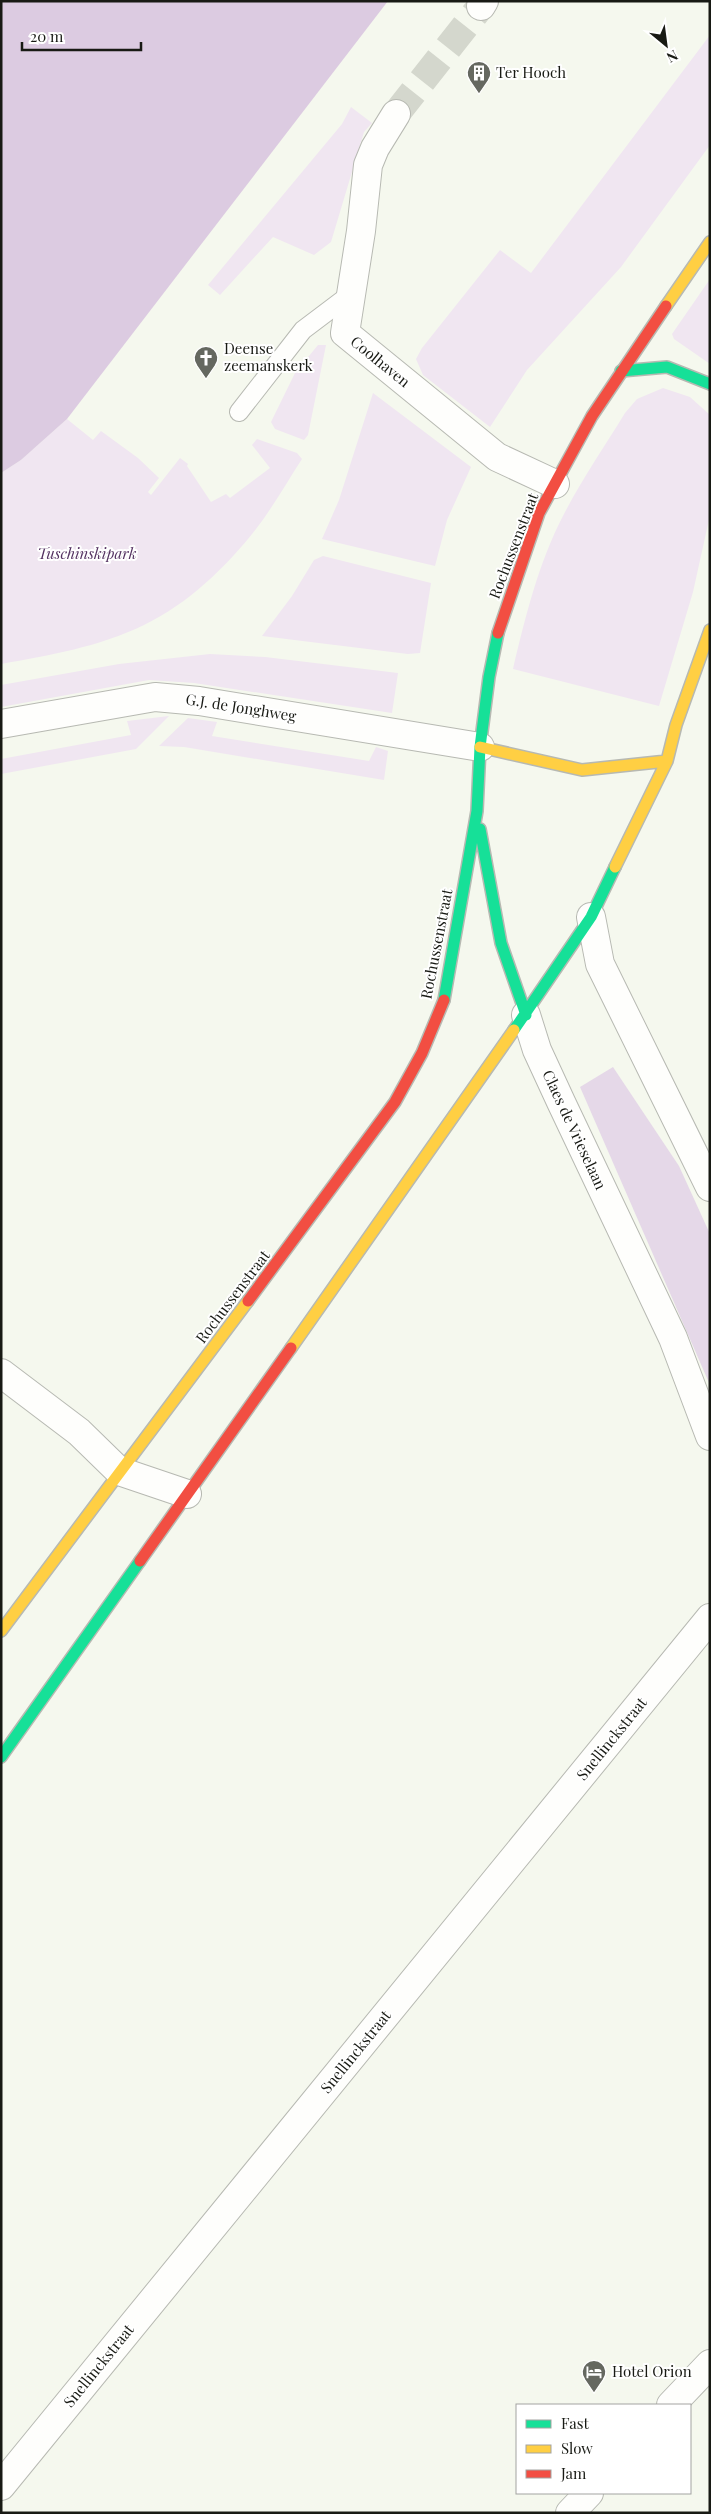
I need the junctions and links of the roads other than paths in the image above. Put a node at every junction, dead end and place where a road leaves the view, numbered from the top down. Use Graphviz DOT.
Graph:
graph roads {
  1 [pos="396,114"];
  2 [pos="710,242"];
  3 [pos="352,293"];
  4 [pos="621,371"];
  5 [pos="710,384"];
  6 [pos="240,412"];
  7 [pos="554,484"];
  8 [pos="710,630"];
  9 [pos="1,724"];
  10 [pos="480,747"];
  11 [pos="667,761"];
  12 [pos="477,811"];
  13 [pos="591,917"];
  14 [pos="526,1015"];
  15 [pos="710,1188"];
  16 [pos="1,1373"];
  17 [pos="710,1436"];
  18 [pos="119,1470"];
  19 [pos="187,1494"];
  20 [pos="710,1618"];
  21 [pos="1,1631"];
  22 [pos="1,1757"];
  23 [pos="710,2364"];
  24 [pos="672,2404"];
  25 [pos="1,2486"];
  26 [pos="588,2494"];
  27 [pos="570,2513"];
  1 -- 3 [label="street, Coolhaven"];
  2 -- 4 [label="street, Rochussenstraat"];
  3 -- 6 [label="lane"];
  3 -- 7 [label="street, Coolhaven"];
  4 -- 5 [label="street"];
  4 -- 7 [label="street, Rochussenstraat"];
  7 -- 10 [label="street, Rochussenstraat"];
  8 -- 11 [label="street"];
  9 -- 10 [label="street, G.J. de Jonghweg"];
  10 -- 11 [label="street"];
  10 -- 12 [label="street, Rochussenstraat"];
  11 -- 13 [label="street"];
  12 -- 14 [label="street, Claes de Vrieselaan"];
  12 -- 18 [label="street, Rochussenstraat"];
  13 -- 14 [label="street"];
  13 -- 15 [label="street"];
  14 -- 17 [label="street, Claes de Vrieselaan"];
  14 -- 19 [label="street"];
  16 -- 18 [label="street"];
  18 -- 19 [label="street"];
  18 -- 21 [label="street, Rochussenstraat"];
  19 -- 22 [label="street"];
  20 -- 25 [label="street, Snellinckstraat"];
  23 -- 24 [label="street"];
  26 -- 27 [label="street"];
}
